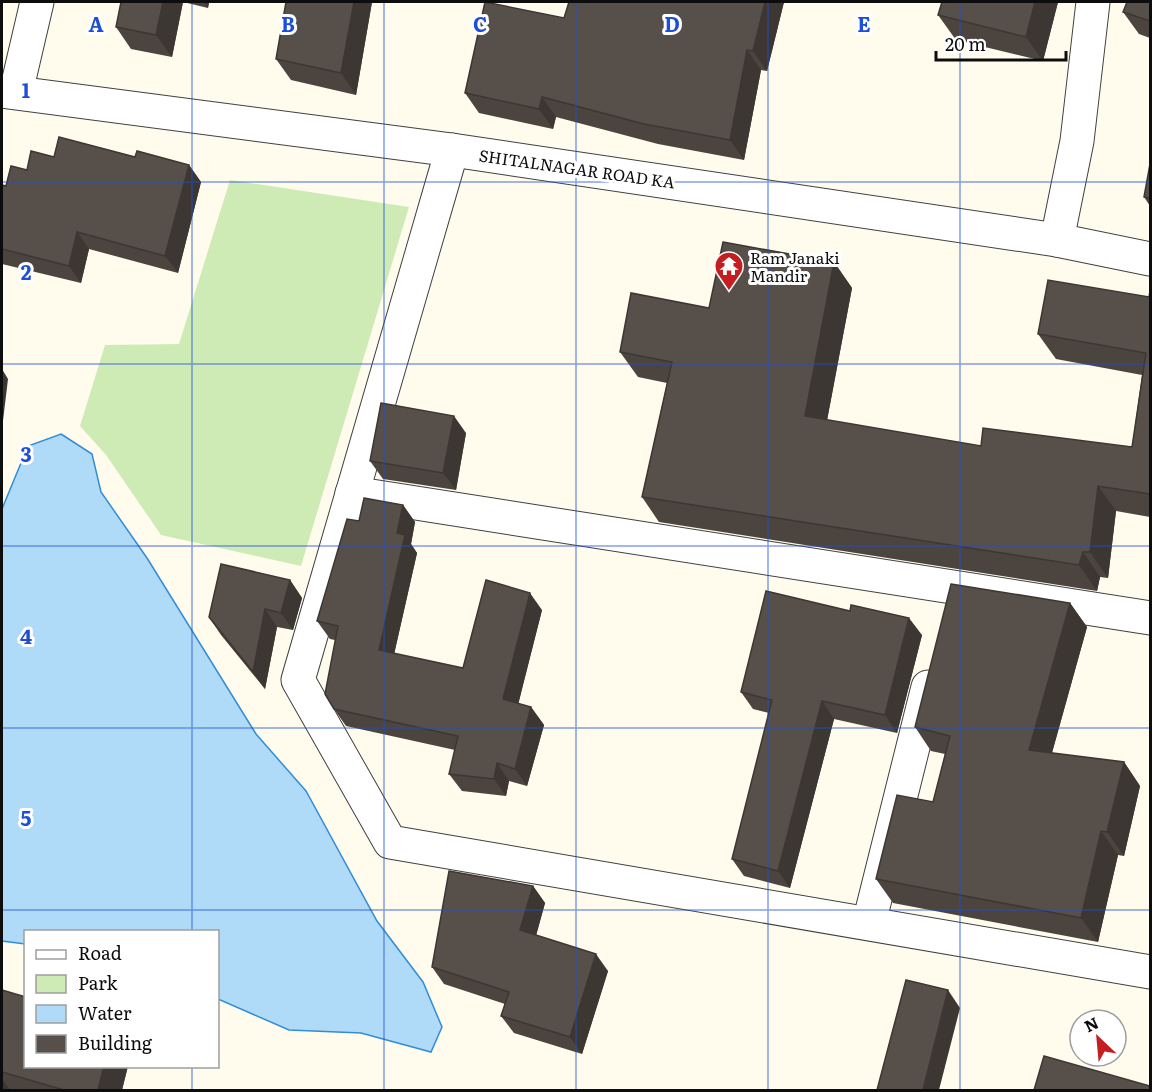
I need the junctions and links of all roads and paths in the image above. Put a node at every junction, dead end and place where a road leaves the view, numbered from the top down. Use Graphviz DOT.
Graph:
graph roads {
  1 [pos="36,2"];
  2 [pos="1093,2"];
  3 [pos="9,91"];
  4 [pos="452,150"];
  5 [pos="1057,240"];
  6 [pos="1150,259"];
  7 [pos="352,493"];
  8 [pos="953,587"];
  9 [pos="1150,618"];
  10 [pos="944,622"];
  11 [pos="936,656"];
  12 [pos="868,923"];
  13 [pos="1150,972"];
  1 -- 3 [label="street"];
  2 -- 5 [label="street"];
  3 -- 4 [label="street, SHITALNAGAR ROAD KA"];
  4 -- 5 [label="street, SHITALNAGAR ROAD KA"];
  4 -- 7 [label="street"];
  5 -- 6 [label="street, SHITALNAGAR ROAD KA"];
  7 -- 8 [label="street"];
  7 -- 12 [label="street"];
  8 -- 9 [label="street"];
  8 -- 10 [label="street"];
  11 -- 12 [label="street"];
  12 -- 13 [label="street"];
}
